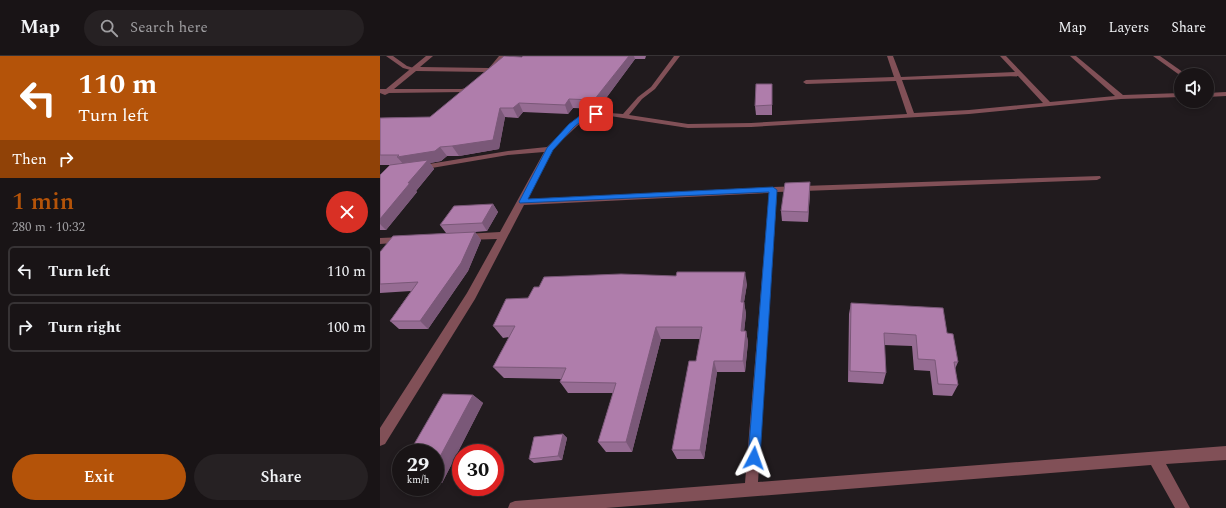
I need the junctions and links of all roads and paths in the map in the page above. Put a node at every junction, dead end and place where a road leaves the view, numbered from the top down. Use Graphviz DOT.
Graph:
graph roads {
  1 [pos="389,56"];
  2 [pos="430,56"];
  3 [pos="502,56"];
  4 [pos="677,56"];
  5 [pos="890,56"];
  6 [pos="1004,56"];
  7 [pos="1073,56"];
  8 [pos="1156,56"];
  9 [pos="1174,68"];
  10 [pos="414,69"];
  11 [pos="1020,74"];
  12 [pos="899,78"];
  13 [pos="806,82"];
  14 [pos="477,85"];
  15 [pos="383,91"];
  16 [pos="1214,93"];
  17 [pos="1226,94"];
  18 [pos="1174,95"];
  19 [pos="380,97"];
  20 [pos="1121,97"];
  21 [pos="1048,104"];
  22 [pos="911,114"];
  23 [pos="624,117"];
  24 [pos="550,149"];
  25 [pos="415,169"];
  26 [pos="1097,178"];
  27 [pos="773,190"];
  28 [pos="522,202"];
  29 [pos="504,235"];
  30 [pos="452,238"];
  31 [pos="414,239"];
  32 [pos="380,241"];
  33 [pos="380,440"];
  34 [pos="1226,453"];
  35 [pos="1155,459"];
  36 [pos="751,490"];
  37 [pos="515,508"];
  38 [pos="1182,508"];
  1 -- 10 [label="street"];
  2 -- 10 [label="street"];
  3 -- 10 [label="street"];
  4 -- 23 [label="street"];
  5 -- 12 [label="street"];
  6 -- 11 [label="street"];
  7 -- 20 [label="street"];
  8 -- 9 [label="street"];
  10 -- 15 [label="street"];
  11 -- 12 [label="street"];
  11 -- 21 [label="street"];
  12 -- 13 [label="street"];
  12 -- 22 [label="street"];
  14 -- 15 [label="street"];
  15 -- 19 [label="street"];
  16 -- 17 [label="street"];
  18 -- 20 [label="street"];
  20 -- 21 [label="street"];
  21 -- 22 [label="street"];
  22 -- 23 [label="street"];
  23 -- 24 [label="street"];
  24 -- 25 [label="street"];
  24 -- 28 [label="street"];
  26 -- 27 [label="street"];
  27 -- 28 [label="street"];
  27 -- 36 [label="street"];
  28 -- 29 [label="street"];
  29 -- 30 [label="street"];
  29 -- 33 [label="street"];
  31 -- 32 [label="street"];
  34 -- 35 [label="street"];
  35 -- 36 [label="street"];
  35 -- 38 [label="street"];
  36 -- 37 [label="street"];
}
